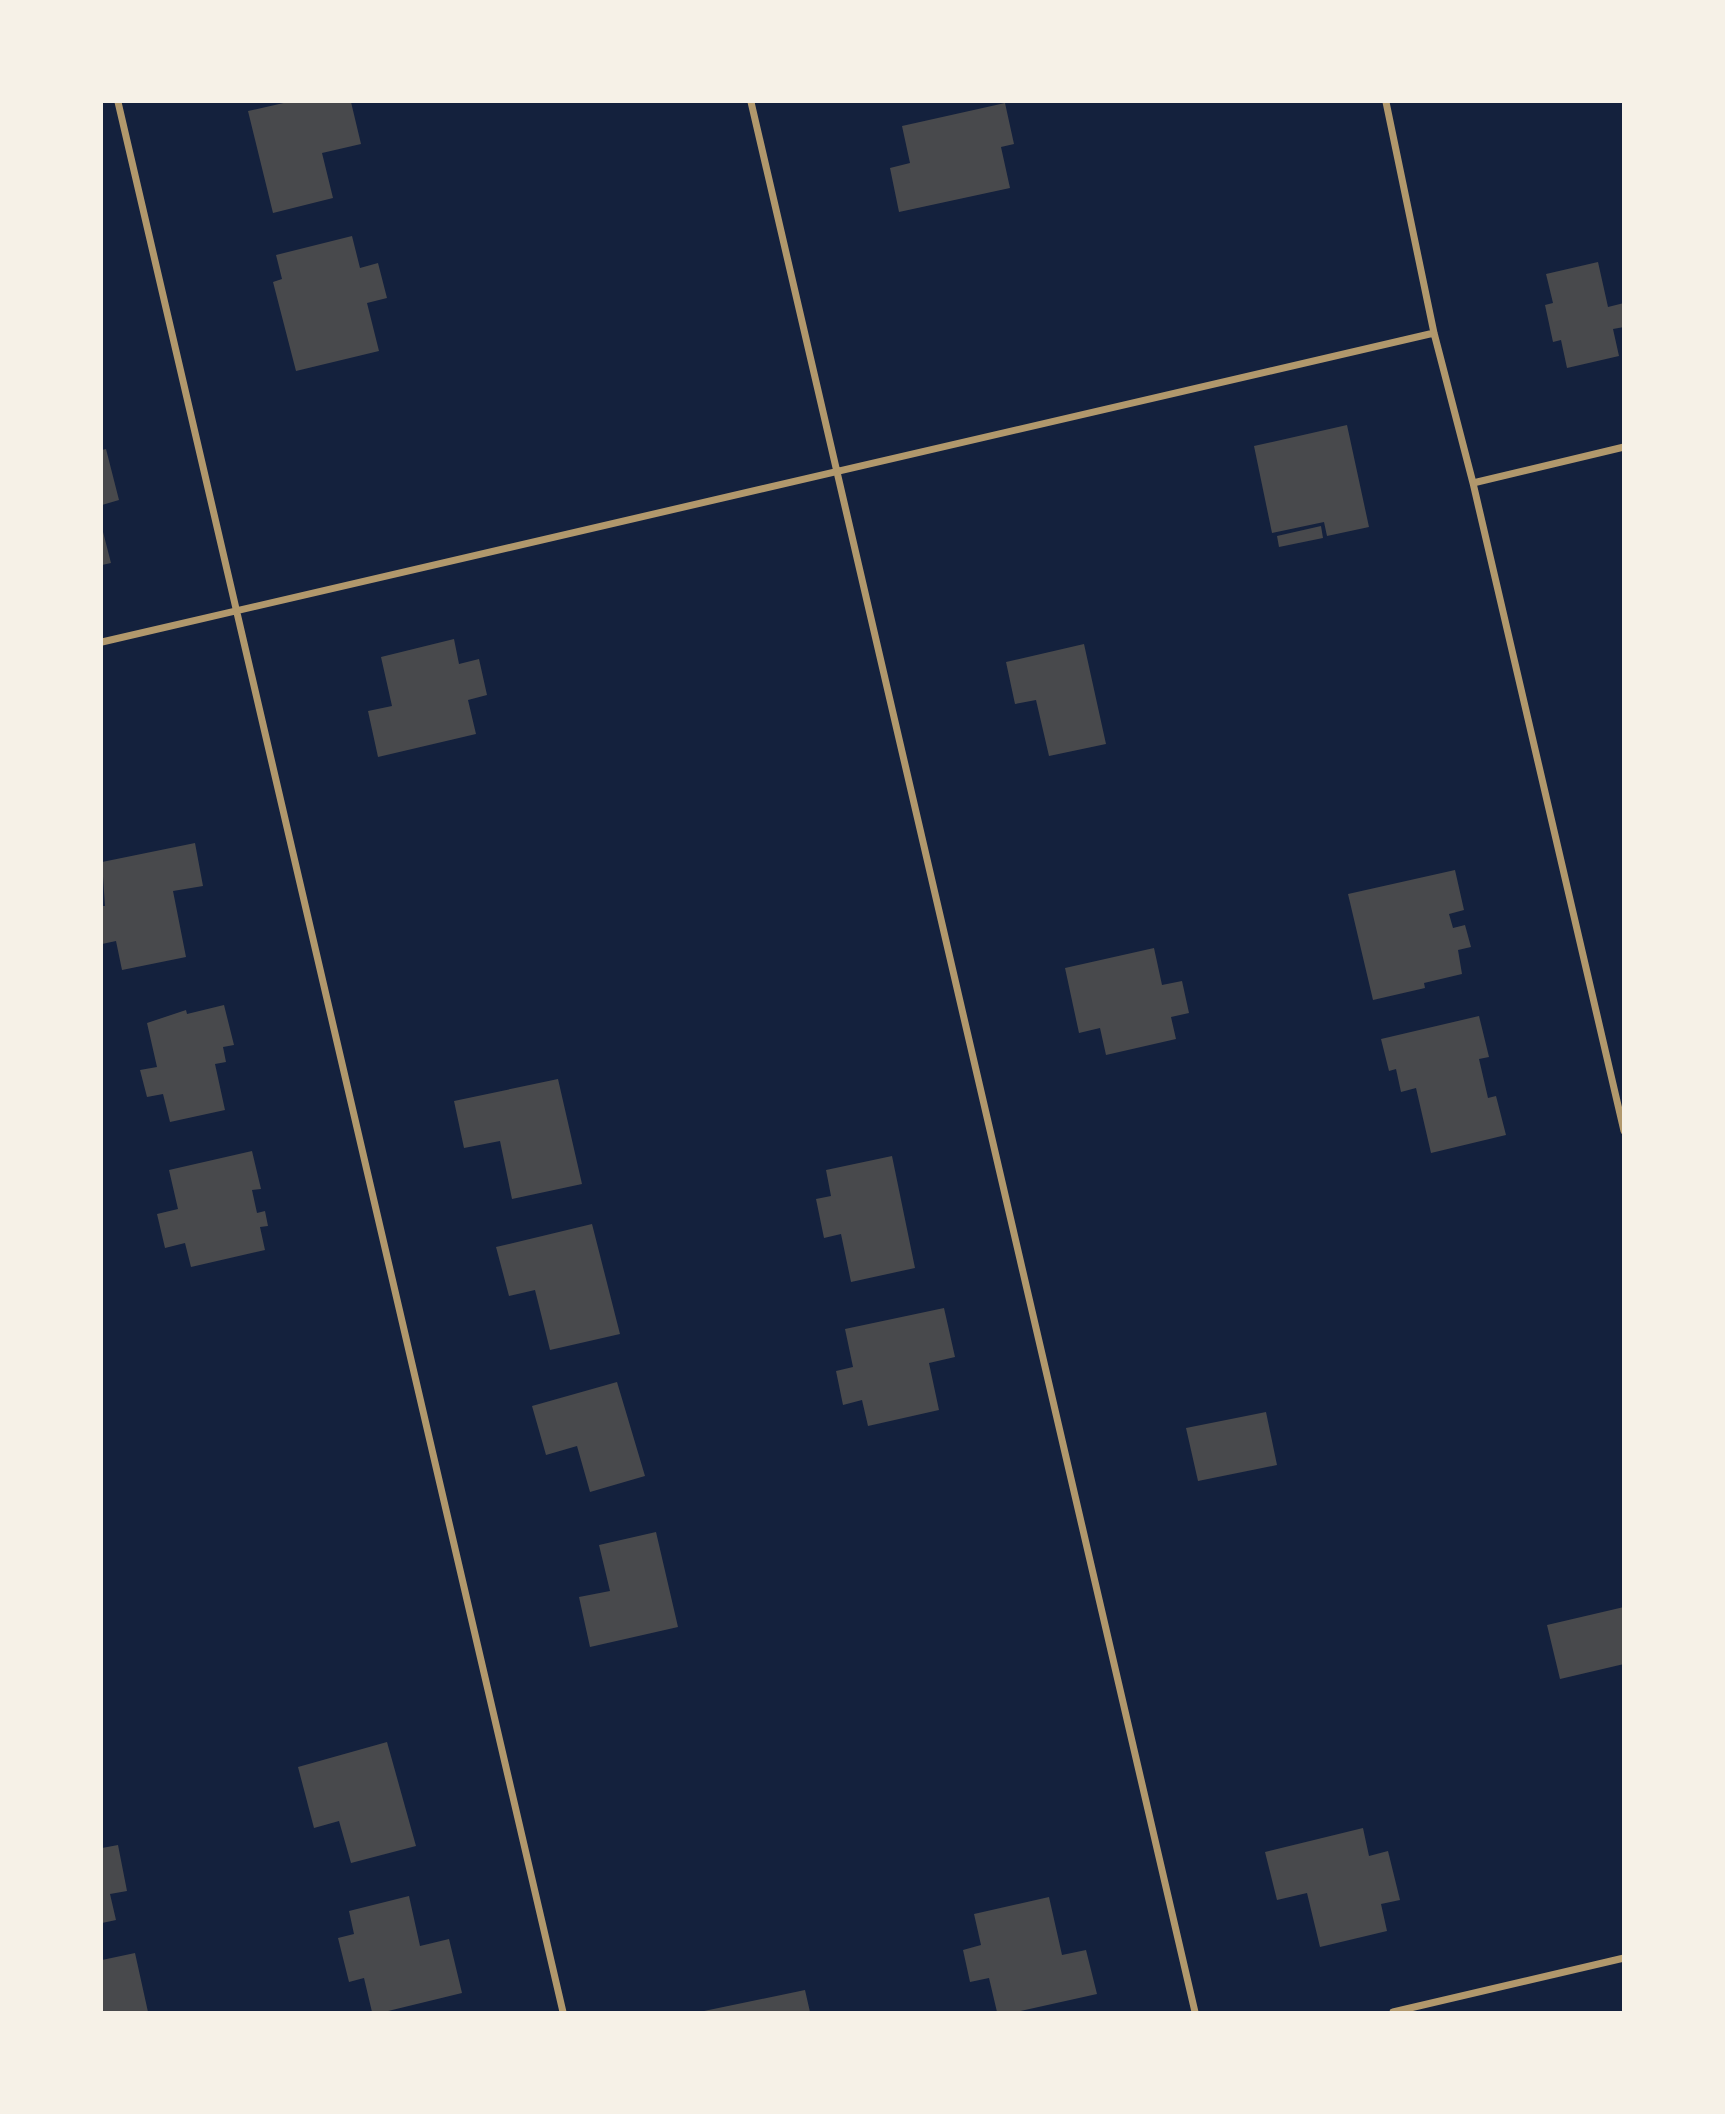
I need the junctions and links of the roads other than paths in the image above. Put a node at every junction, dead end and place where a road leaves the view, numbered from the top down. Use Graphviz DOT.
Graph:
graph roads {
  1 [pos="118,102"];
  2 [pos="751,102"];
  3 [pos="1386,102"];
  4 [pos="1434,333"];
  5 [pos="1623,447"];
  6 [pos="837,473"];
  7 [pos="1473,483"];
  8 [pos="237,611"];
  9 [pos="102,642"];
  10 [pos="1623,1131"];
  11 [pos="1623,1958"];
  12 [pos="563,2012"];
  13 [pos="1195,2012"];
  14 [pos="1393,2012"];
  1 -- 8 [label="street"];
  2 -- 6 [label="street"];
  3 -- 4 [label="street"];
  4 -- 6 [label="street"];
  4 -- 7 [label="street"];
  5 -- 7 [label="street"];
  6 -- 8 [label="street"];
  6 -- 13 [label="street"];
  7 -- 10 [label="street"];
  8 -- 9 [label="street"];
  8 -- 12 [label="street"];
  11 -- 14 [label="street"];
}
